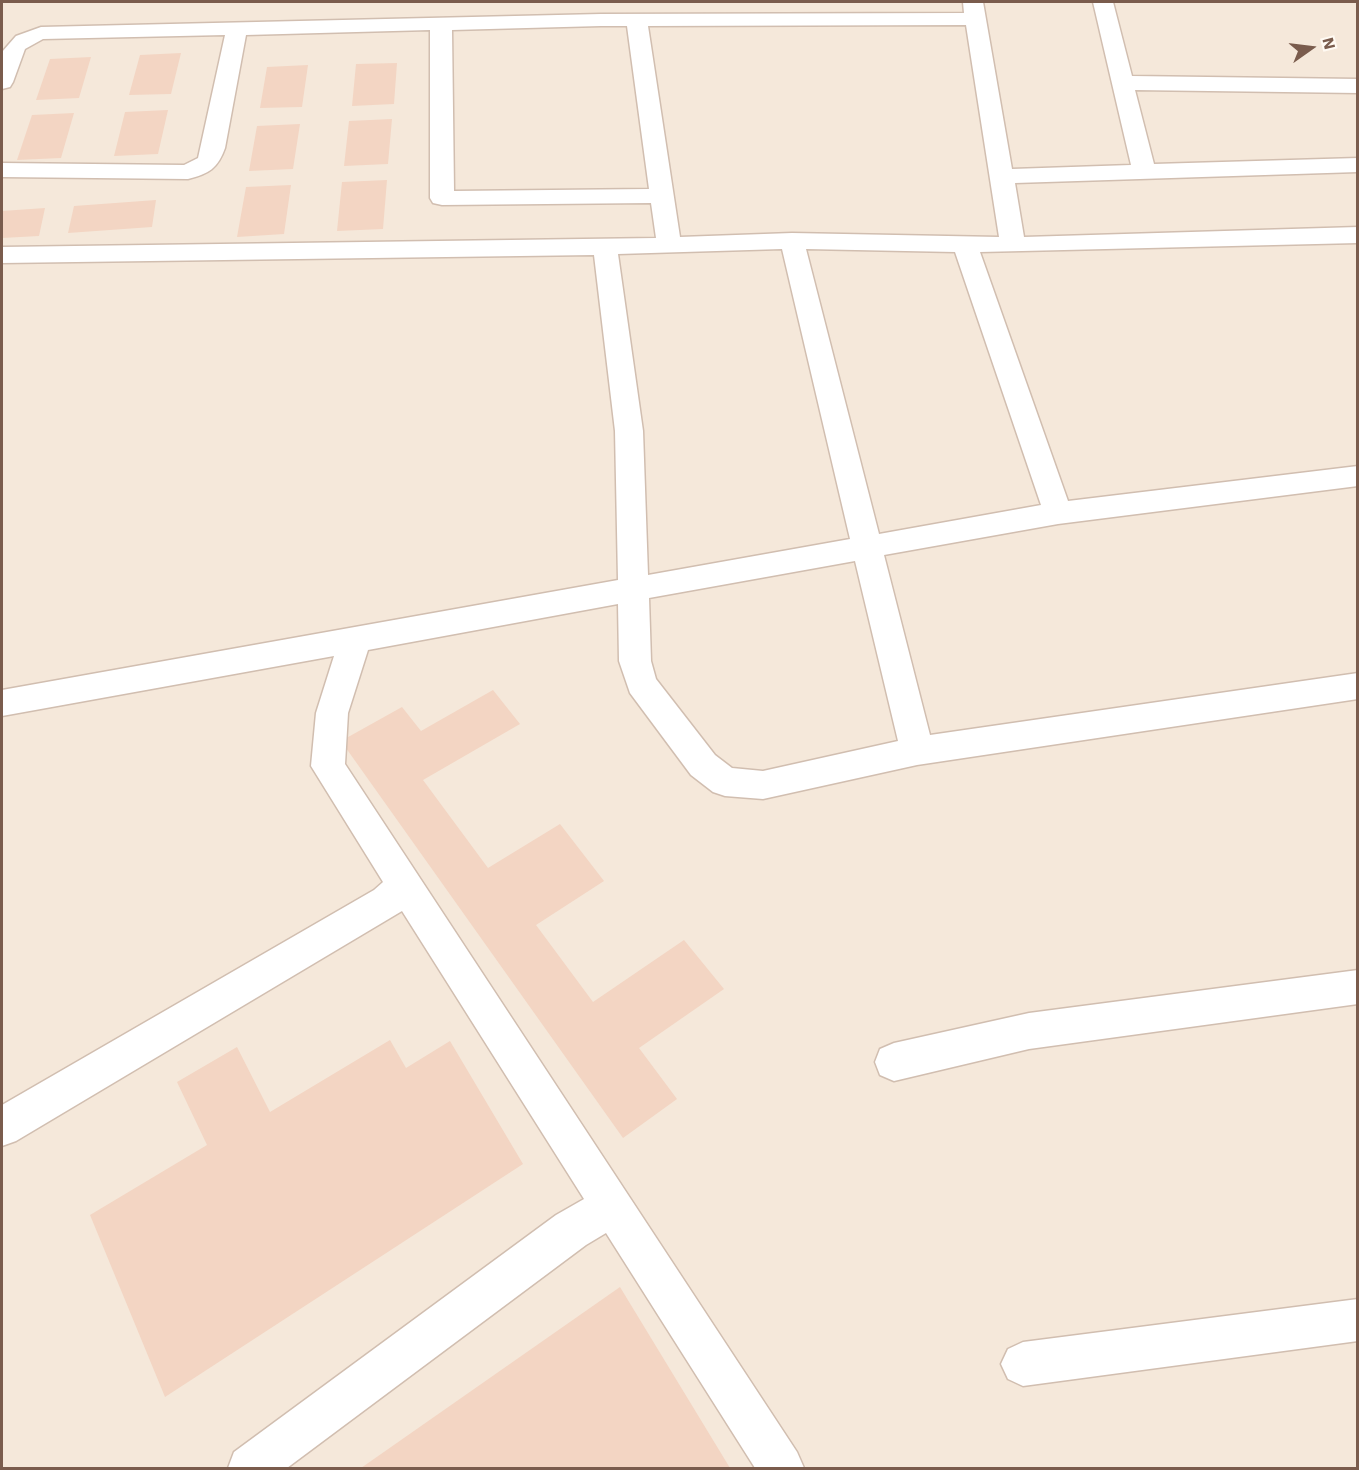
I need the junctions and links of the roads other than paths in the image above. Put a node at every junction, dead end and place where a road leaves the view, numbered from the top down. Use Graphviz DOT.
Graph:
graph roads {
  1 [pos="458,2"];
  2 [pos="1102,2"];
  3 [pos="887,10"];
  4 [pos="975,10"];
  5 [pos="637,20"];
  6 [pos="449,24"];
  7 [pos="237,28"];
  8 [pos="2,82"];
  9 [pos="1122,83"];
  10 [pos="1358,86"];
  11 [pos="1358,165"];
  12 [pos="2,170"];
  13 [pos="1144,172"];
  14 [pos="1004,176"];
  15 [pos="662,196"];
  16 [pos="1358,235"];
  17 [pos="792,241"];
  18 [pos="965,244"];
  19 [pos="1013,244"];
  20 [pos="669,245"];
  21 [pos="605,247"];
  22 [pos="2,255"];
  23 [pos="1358,476"];
  24 [pos="1058,513"];
  25 [pos="866,548"];
  26 [pos="633,590"];
  27 [pos="355,640"];
  28 [pos="1358,686"];
  29 [pos="2,703"];
  30 [pos="917,751"];
  31 [pos="405,885"];
  32 [pos="1358,987"];
  33 [pos="894,1062"];
  34 [pos="2,1127"];
  35 [pos="612,1206"];
  36 [pos="1358,1320"];
  37 [pos="1023,1364"];
  38 [pos="250,1468"];
  39 [pos="781,1468"];
  1 -- 6 [label="street"];
  2 -- 9 [label="street"];
  3 -- 4 [label="street"];
  3 -- 5 [label="street"];
  4 -- 14 [label="street"];
  5 -- 6 [label="street"];
  5 -- 15 [label="street"];
  6 -- 7 [label="street"];
  6 -- 15 [label="street"];
  7 -- 8 [label="street"];
  7 -- 12 [label="street"];
  9 -- 10 [label="street"];
  9 -- 13 [label="street"];
  11 -- 13 [label="street"];
  13 -- 14 [label="street"];
  14 -- 19 [label="street"];
  15 -- 20 [label="street"];
  16 -- 19 [label="street"];
  17 -- 18 [label="street"];
  17 -- 20 [label="street"];
  17 -- 25 [label="street"];
  18 -- 19 [label="street"];
  18 -- 24 [label="street"];
  20 -- 21 [label="street"];
  21 -- 22 [label="street"];
  21 -- 26 [label="street"];
  23 -- 24 [label="street"];
  24 -- 25 [label="street"];
  25 -- 26 [label="street"];
  25 -- 30 [label="street"];
  26 -- 27 [label="street"];
  26 -- 30 [label="street"];
  27 -- 29 [label="street"];
  27 -- 31 [label="street"];
  28 -- 30 [label="street"];
  31 -- 34 [label="street"];
  31 -- 35 [label="street"];
  32 -- 33 [label="street"];
  35 -- 38 [label="street"];
  35 -- 39 [label="street"];
  36 -- 37 [label="street"];
}
